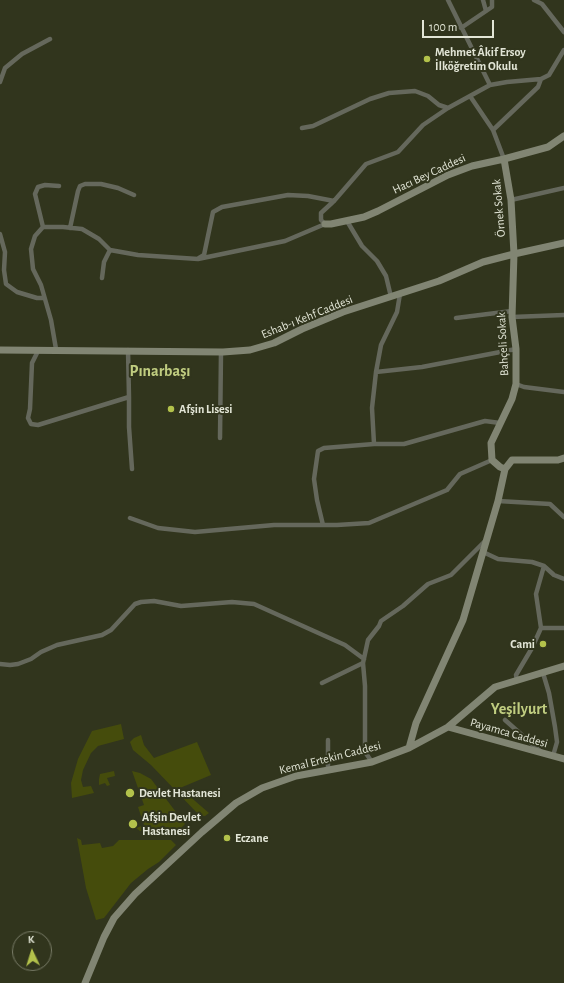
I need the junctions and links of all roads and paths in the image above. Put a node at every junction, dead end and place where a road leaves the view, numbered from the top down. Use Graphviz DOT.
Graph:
graph roads {
  1 [pos="448,0"];
  2 [pos="492,0"];
  3 [pos="534,0"];
  4 [pos="482,1"];
  5 [pos="486,11"];
  6 [pos="461,28"];
  7 [pos="564,32"];
  8 [pos="50,39"];
  9 [pos="564,50"];
  10 [pos="541,79"];
  11 [pos="0,82"];
  12 [pos="490,85"];
  13 [pos="470,96"];
  14 [pos="448,108"];
  15 [pos="302,128"];
  16 [pos="493,130"];
  17 [pos="564,136"];
  18 [pos="504,160"];
  19 [pos="59,186"];
  20 [pos="564,188"];
  21 [pos="134,195"];
  22 [pos="511,200"];
  23 [pos="334,201"];
  24 [pos="347,221"];
  25 [pos="325,224"];
  26 [pos="43,226"];
  27 [pos="70,228"];
  28 [pos="0,234"];
  29 [pos="564,243"];
  30 [pos="110,250"];
  31 [pos="514,254"];
  32 [pos="198,259"];
  33 [pos="2,260"];
  34 [pos="102,278"];
  35 [pos="400,294"];
  36 [pos="391,297"];
  37 [pos="44,298"];
  38 [pos="512,314"];
  39 [pos="564,315"];
  40 [pos="456,318"];
  41 [pos="516,349"];
  42 [pos="0,350"];
  43 [pos="56,350"];
  44 [pos="128,350"];
  45 [pos="38,351"];
  46 [pos="221,352"];
  47 [pos="376,372"];
  48 [pos="516,384"];
  49 [pos="564,392"];
  50 [pos="129,397"];
  51 [pos="500,423"];
  52 [pos="220,438"];
  53 [pos="374,444"];
  54 [pos="564,458"];
  55 [pos="492,460"];
  56 [pos="132,469"];
  57 [pos="505,469"];
  58 [pos="498,501"];
  59 [pos="564,517"];
  60 [pos="130,518"];
  61 [pos="323,525"];
  62 [pos="486,540"];
  63 [pos="483,552"];
  64 [pos="544,566"];
  65 [pos="564,580"];
  66 [pos="541,628"];
  67 [pos="564,628"];
  68 [pos="364,661"];
  69 [pos="0,664"];
  70 [pos="564,666"];
  71 [pos="543,674"];
  72 [pos="517,681"];
  73 [pos="322,683"];
  74 [pos="505,720"];
  75 [pos="448,727"];
  76 [pos="328,740"];
  77 [pos="409,748"];
  78 [pos="543,754"];
  79 [pos="553,756"];
  80 [pos="564,759"];
  81 [pos="372,762"];
  82 [pos="328,770"];
  83 [pos="85,983"];
  1 -- 6 [label="street"];
  2 -- 5 [label="street"];
  3 -- 7 [label="street"];
  4 -- 5 [label="street"];
  5 -- 6 [label="street"];
  6 -- 12 [label="street"];
  8 -- 11 [label="street"];
  9 -- 10 [label="street"];
  10 -- 12 [label="street"];
  10 -- 16 [label="street"];
  12 -- 13 [label="street"];
  13 -- 14 [label="street"];
  13 -- 16 [label="street"];
  14 -- 15 [label="street"];
  14 -- 23 [label="street"];
  16 -- 18 [label="street"];
  17 -- 18 [label="street, Hacı Bey Caddesi"];
  18 -- 22 [label="street, Örnek Sokak"];
  18 -- 24 [label="street, Hacı Bey Caddesi"];
  19 -- 26 [label="street"];
  20 -- 22 [label="street"];
  21 -- 27 [label="street"];
  22 -- 31 [label="street, Örnek Sokak"];
  23 -- 25 [label="street"];
  23 -- 32 [label="street"];
  24 -- 25 [label="street, Hacı Bey Caddesi"];
  24 -- 36 [label="street"];
  25 -- 32 [label="street"];
  26 -- 27 [label="street"];
  26 -- 37 [label="street"];
  27 -- 30 [label="street"];
  28 -- 33 [label="street"];
  29 -- 31 [label="street, Eshab-ı Kehf Caddesi"];
  30 -- 32 [label="street"];
  30 -- 34 [label="street"];
  31 -- 35 [label="street, Eshab-ı Kehf Caddesi"];
  31 -- 38 [label="street, Bahçeli Sokak"];
  33 -- 37 [label="street"];
  35 -- 36 [label="street, Eshab-ı Kehf Caddesi"];
  35 -- 47 [label="street"];
  36 -- 46 [label="street, Eshab-ı Kehf Caddesi"];
  37 -- 43 [label="street"];
  38 -- 39 [label="street"];
  38 -- 40 [label="street"];
  38 -- 41 [label="street, Bahçeli Sokak"];
  41 -- 47 [label="street"];
  41 -- 48 [label="street, Bahçeli Sokak"];
  42 -- 45 [label="street, Eshab-ı Kehf Caddesi"];
  43 -- 44 [label="street, Eshab-ı Kehf Caddesi"];
  43 -- 45 [label="street, Eshab-ı Kehf Caddesi"];
  44 -- 46 [label="street, Eshab-ı Kehf Caddesi"];
  44 -- 50 [label="street"];
  45 -- 50 [label="street"];
  46 -- 52 [label="street"];
  47 -- 53 [label="street"];
  48 -- 49 [label="street"];
  48 -- 51 [label="street, Bahçeli Sokak"];
  50 -- 56 [label="street"];
  51 -- 53 [label="street"];
  51 -- 55 [label="street, Bahçeli Sokak"];
  53 -- 61 [label="street"];
  54 -- 57 [label="street"];
  55 -- 57 [label="street"];
  55 -- 61 [label="street"];
  57 -- 58 [label="street"];
  58 -- 59 [label="street"];
  58 -- 62 [label="street"];
  60 -- 61 [label="street"];
  62 -- 63 [label="street"];
  62 -- 68 [label="street"];
  63 -- 64 [label="street"];
  63 -- 77 [label="street"];
  64 -- 65 [label="street"];
  64 -- 66 [label="street"];
  66 -- 67 [label="street"];
  66 -- 72 [label="street"];
  68 -- 69 [label="street"];
  68 -- 73 [label="street"];
  68 -- 81 [label="street"];
  70 -- 71 [label="street, Kemal Ertekin Caddesi"];
  71 -- 72 [label="street, Kemal Ertekin Caddesi"];
  71 -- 79 [label="street"];
  72 -- 75 [label="street, Kemal Ertekin Caddesi"];
  74 -- 78 [label="street"];
  75 -- 77 [label="street, Kemal Ertekin Caddesi"];
  75 -- 78 [label="street, Payamca Caddesi"];
  76 -- 82 [label="street"];
  77 -- 81 [label="street, Kemal Ertekin Caddesi"];
  78 -- 79 [label="street, Payamca Caddesi"];
  79 -- 80 [label="street, Payamca Caddesi"];
  81 -- 82 [label="street, Kemal Ertekin Caddesi"];
  82 -- 83 [label="street, Kemal Ertekin Caddesi"];
}
